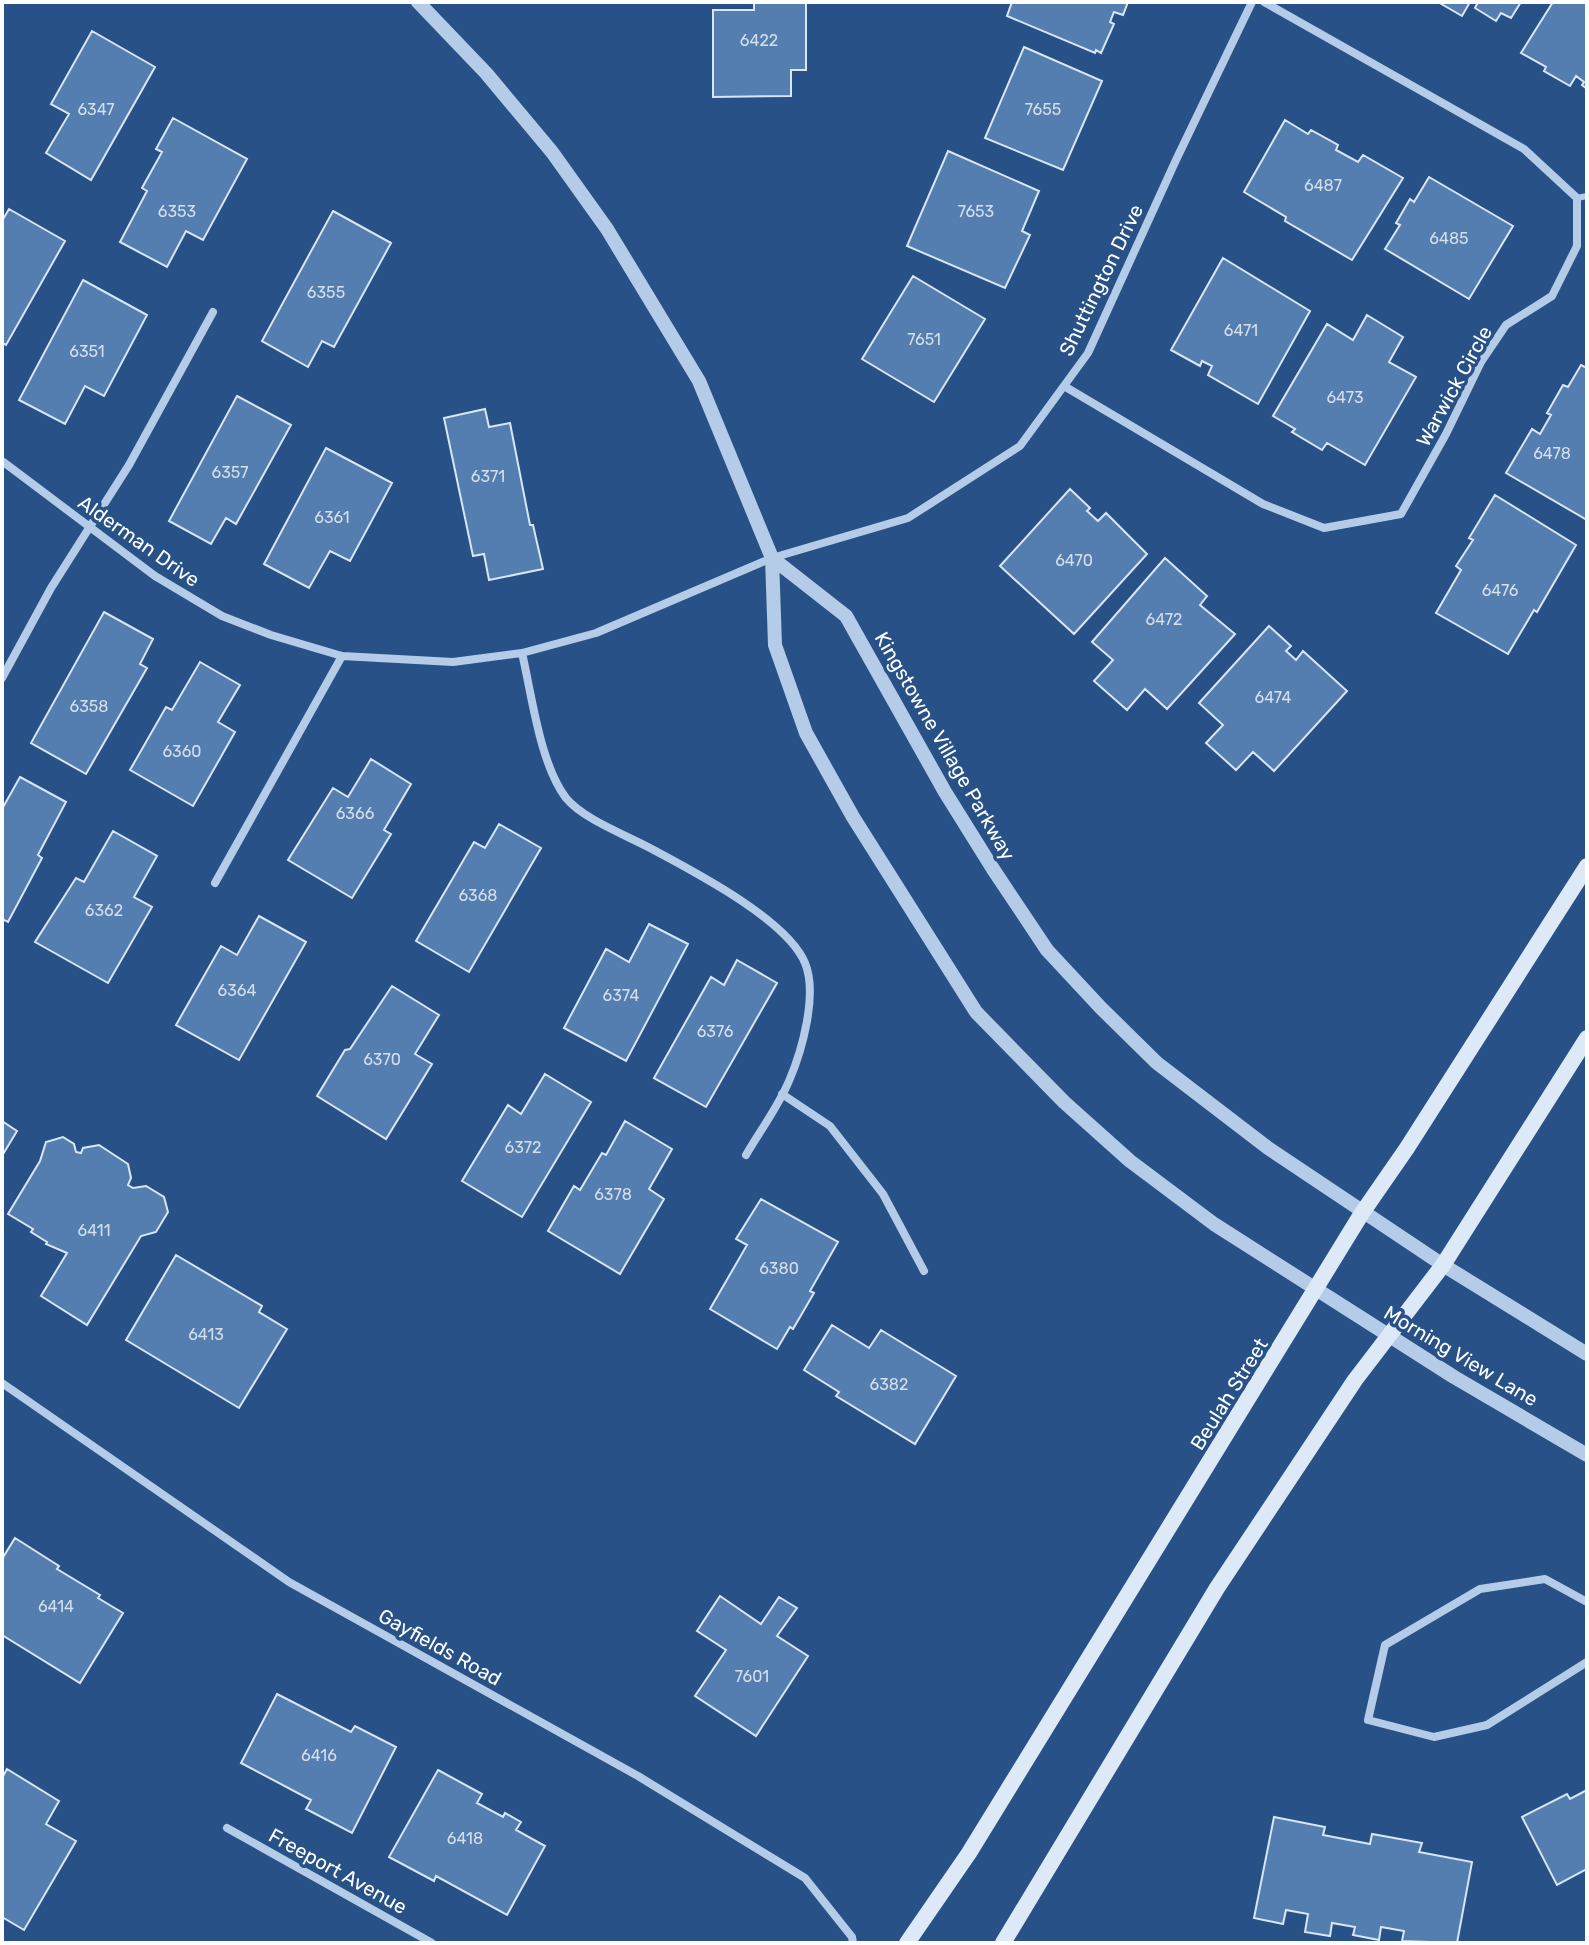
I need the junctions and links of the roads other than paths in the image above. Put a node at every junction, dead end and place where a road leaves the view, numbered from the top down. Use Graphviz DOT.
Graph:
graph roads {
  1 [pos="418,2"];
  2 [pos="1252,2"];
  3 [pos="1264,2"];
  4 [pos="1582,197"];
  5 [pos="213,312"];
  6 [pos="1064,386"];
  7 [pos="2,461"];
  8 [pos="90,527"];
  9 [pos="772,558"];
  10 [pos="522,653"];
  11 [pos="342,656"];
  12 [pos="2,678"];
  13 [pos="1587,866"];
  14 [pos="215,883"];
  15 [pos="1587,1038"];
  16 [pos="782,1094"];
  17 [pos="746,1155"];
  18 [pos="1362,1213"];
  19 [pos="1443,1265"];
  20 [pos="924,1271"];
  21 [pos="1315,1290"];
  22 [pos="1388,1335"];
  23 [pos="1587,1354"];
  24 [pos="2,1383"];
  25 [pos="1587,1455"];
  26 [pos="1587,1602"];
  27 [pos="1587,1662"];
  28 [pos="227,1828"];
  29 [pos="432,1943"];
  30 [pos="853,1943"];
  31 [pos="907,1943"];
  32 [pos="1003,1943"];
  1 -- 9 [label="street, Kingstowne Village Parkway"];
  2 -- 6 [label="street, Shuttington Drive"];
  3 -- 4 [label="street, Warwick Circle"];
  4 -- 6 [label="street, Warwick Circle"];
  5 -- 8 [label="street"];
  6 -- 9 [label="street, Shuttington Drive"];
  7 -- 8 [label="street, Alderman Drive"];
  8 -- 11 [label="street, Alderman Drive"];
  8 -- 12 [label="street"];
  9 -- 10 [label="street, Alderman Drive"];
  9 -- 18 [label="street, Kingstowne Village Parkway"];
  9 -- 21 [label="street, Kingstowne Village Parkway"];
  10 -- 11 [label="street, Alderman Drive"];
  10 -- 16 [label="street"];
  11 -- 14 [label="street"];
  13 -- 18 [label="main road, Beulah Street"];
  15 -- 19 [label="main road"];
  16 -- 17 [label="street"];
  16 -- 20 [label="street"];
  18 -- 19 [label="street, Kingstowne Village Parkway"];
  18 -- 21 [label="main road, Beulah Street"];
  19 -- 22 [label="main road"];
  19 -- 23 [label="street"];
  21 -- 22 [label="street, Morning View Lane"];
  21 -- 31 [label="main road, Beulah Street"];
  22 -- 25 [label="street, Morning View Lane"];
  22 -- 32 [label="main road"];
  24 -- 30 [label="street, Gayfields Road"];
  26 -- 27 [label="street"];
  28 -- 29 [label="street, Freeport Avenue"];
}
